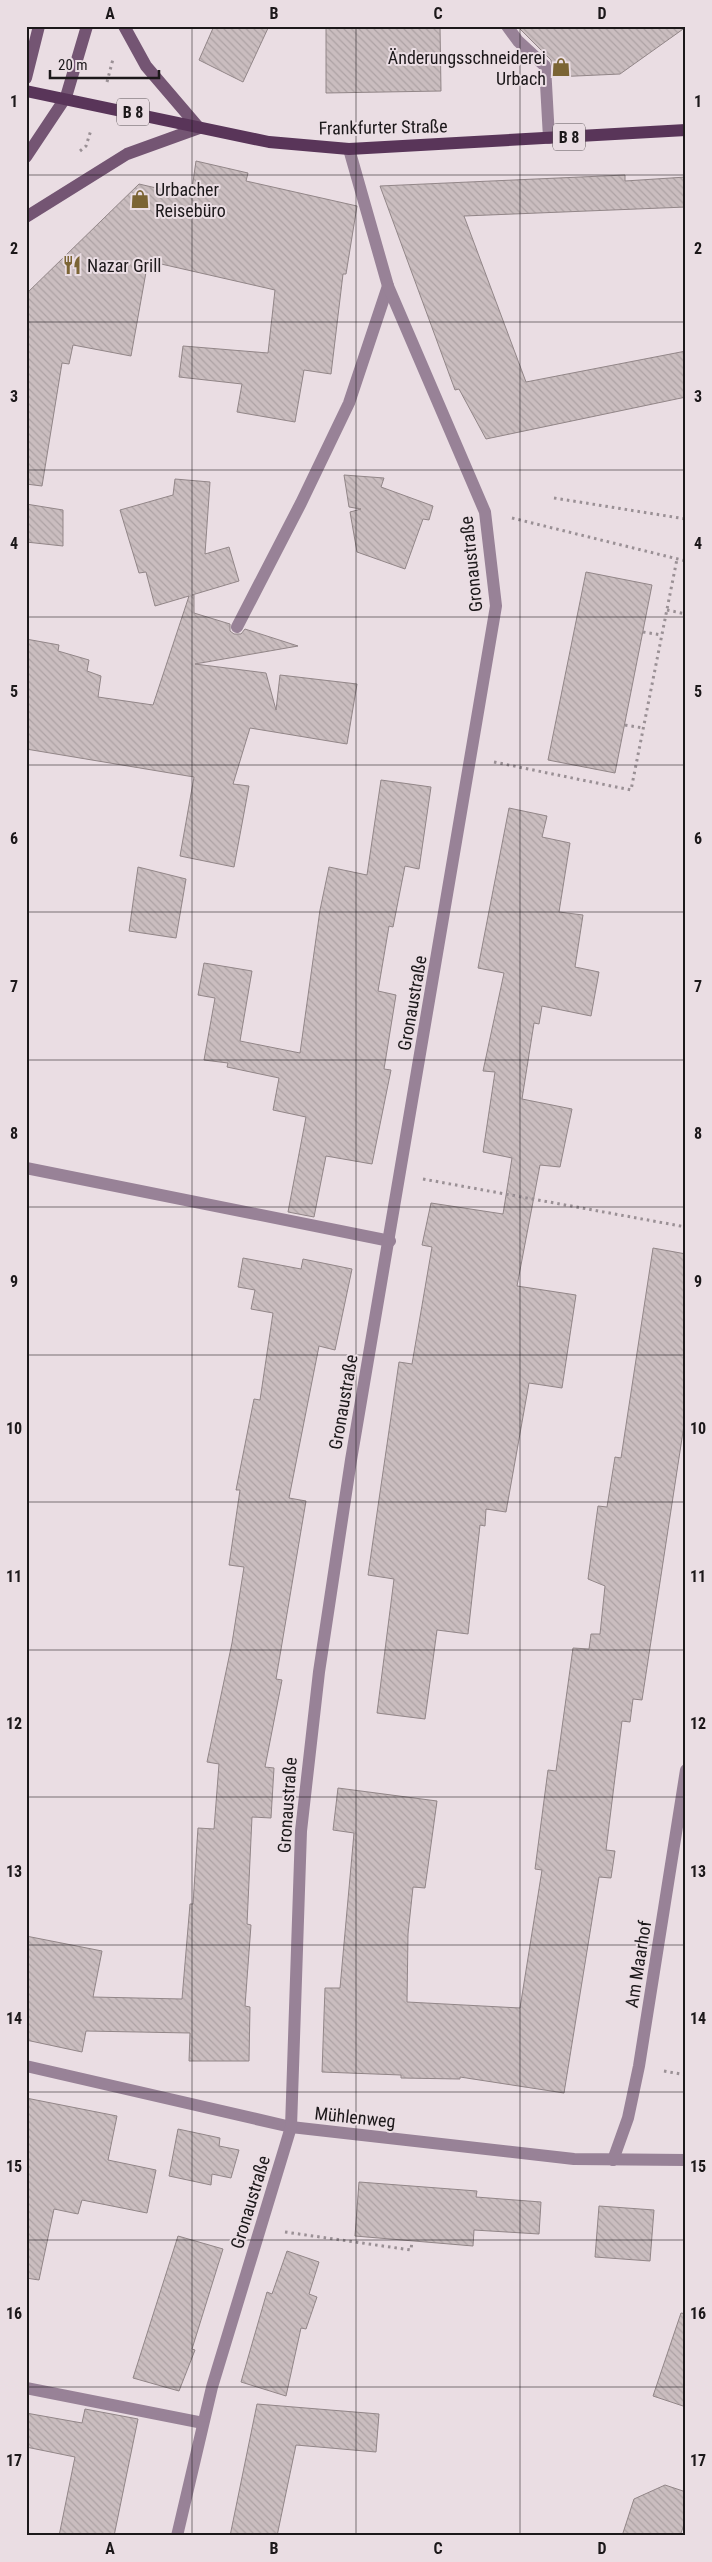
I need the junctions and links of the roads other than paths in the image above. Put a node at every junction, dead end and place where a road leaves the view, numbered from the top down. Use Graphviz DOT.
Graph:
graph roads {
  1 [pos="39,26"];
  2 [pos="87,26"];
  3 [pos="124,26"];
  4 [pos="507,26"];
  5 [pos="26,78"];
  6 [pos="26,91"];
  7 [pos="66,97"];
  8 [pos="199,128"];
  9 [pos="686,130"];
  10 [pos="549,138"];
  11 [pos="349,148"];
  12 [pos="26,156"];
  13 [pos="26,217"];
  14 [pos="388,286"];
  15 [pos="237,627"];
  16 [pos="26,1168"];
  17 [pos="390,1241"];
  18 [pos="686,1770"];
  19 [pos="26,2066"];
  20 [pos="291,2127"];
  21 [pos="613,2160"];
  22 [pos="686,2160"];
  23 [pos="26,2388"];
  24 [pos="203,2423"];
  25 [pos="177,2536"];
  1 -- 5 [label="main road"];
  2 -- 7 [label="main road"];
  3 -- 8 [label="main road, B 8"];
  4 -- 10 [label="street"];
  6 -- 7 [label="main road, Frankfurter Straße / B 8"];
  7 -- 8 [label="main road, Frankfurter Straße / B 8"];
  7 -- 12 [label="main road"];
  8 -- 11 [label="main road, Frankfurter Straße / B 8"];
  8 -- 13 [label="main road"];
  9 -- 10 [label="main road, Frankfurter Straße / B 8"];
  10 -- 11 [label="main road, Frankfurter Straße / B 8"];
  11 -- 14 [label="street, Gronaustraße"];
  14 -- 15 [label="street"];
  14 -- 17 [label="street, Gronaustraße"];
  16 -- 17 [label="street"];
  17 -- 20 [label="street, Gronaustraße"];
  18 -- 21 [label="street, Am Maarhof"];
  19 -- 20 [label="street, Mühlenweg"];
  20 -- 21 [label="street, Mühlenweg"];
  20 -- 24 [label="street, Gronaustraße"];
  21 -- 22 [label="street, Mühlenweg"];
  23 -- 24 [label="street"];
  24 -- 25 [label="street, Gronaustraße"];
}
